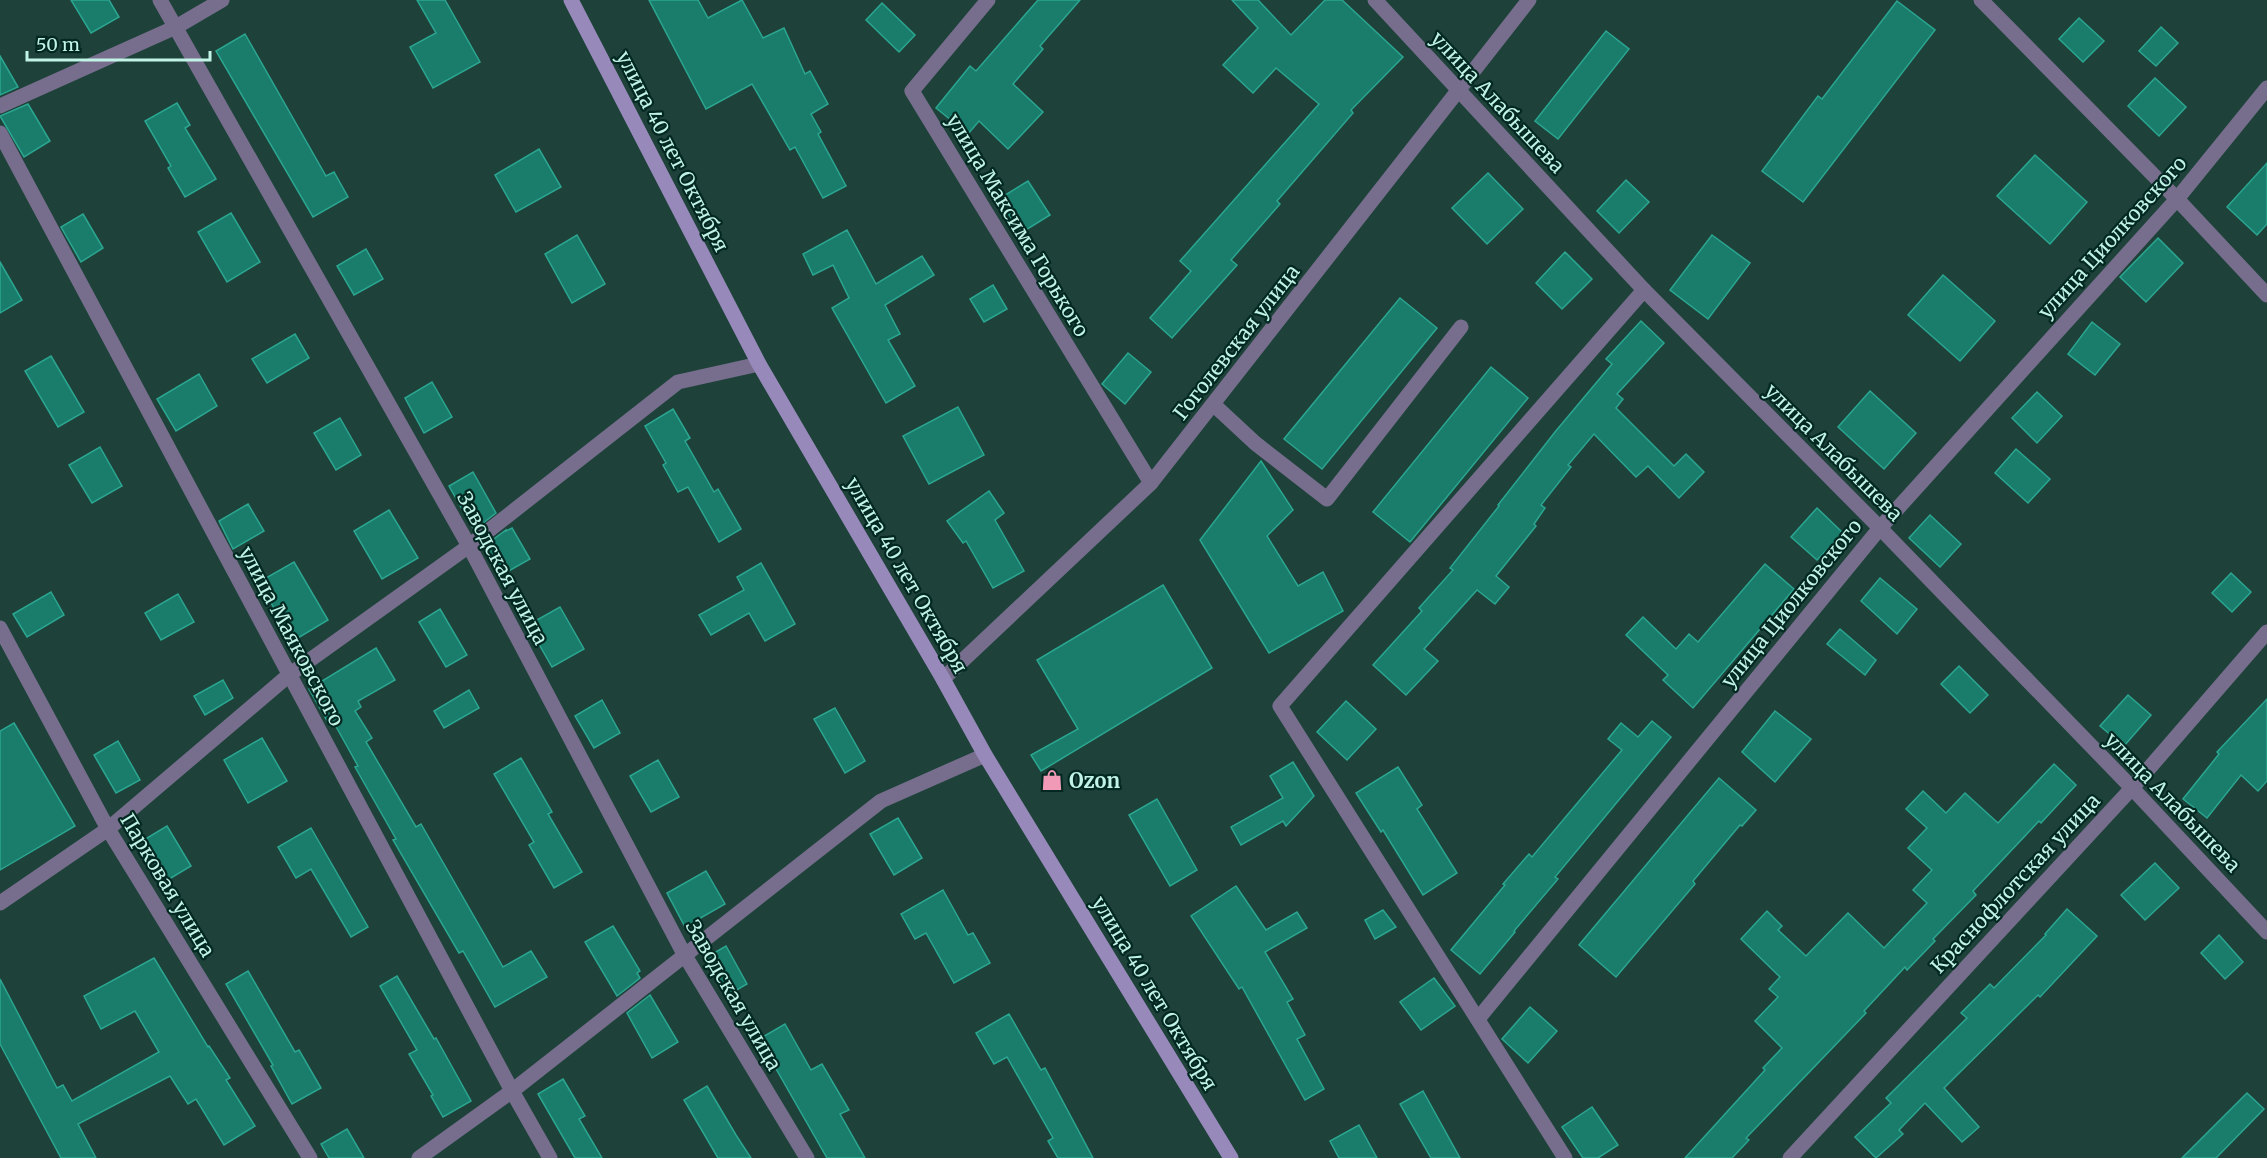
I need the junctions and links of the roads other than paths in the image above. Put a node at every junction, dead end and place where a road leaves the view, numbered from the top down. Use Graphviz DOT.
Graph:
graph roads {
  1 [pos="160,0"];
  2 [pos="222,0"];
  3 [pos="571,0"];
  4 [pos="988,0"];
  5 [pos="1375,0"];
  6 [pos="1529,0"];
  7 [pos="1981,0"];
  8 [pos="176,27"];
  9 [pos="2267,88"];
  10 [pos="1459,91"];
  11 [pos="0,106"];
  12 [pos="0,133"];
  13 [pos="2177,199"];
  14 [pos="1644,290"];
  15 [pos="2267,295"];
  16 [pos="1461,327"];
  17 [pos="759,364"];
  18 [pos="1214,404"];
  19 [pos="1151,483"];
  20 [pos="1880,528"];
  21 [pos="469,546"];
  22 [pos="0,627"];
  23 [pos="2267,632"];
  24 [pos="289,675"];
  25 [pos="943,679"];
  26 [pos="985,755"];
  27 [pos="2132,788"];
  28 [pos="108,828"];
  29 [pos="0,903"];
  30 [pos="2267,932"];
  31 [pos="684,954"];
  32 [pos="1478,1019"];
  33 [pos="512,1090"];
  34 [pos="310,1158"];
  35 [pos="419,1158"];
  36 [pos="550,1158"];
  37 [pos="807,1158"];
  38 [pos="1231,1158"];
  39 [pos="1565,1158"];
  40 [pos="1790,1158"];
  1 -- 8 [label="street, Заводская улица"];
  2 -- 8 [label="street"];
  3 -- 17 [label="street, улица 40 лет Октября"];
  4 -- 19 [label="street, улица Максима Горького"];
  5 -- 10 [label="street, улица Алабышева"];
  6 -- 10 [label="street, Гоголевская улица"];
  7 -- 13 [label="street"];
  8 -- 11 [label="street"];
  8 -- 21 [label="street, Заводская улица"];
  9 -- 13 [label="street, улица Циолковского"];
  10 -- 14 [label="street, улица Алабышева"];
  10 -- 18 [label="street, Гоголевская улица"];
  12 -- 24 [label="street, улица Маяковского"];
  13 -- 15 [label="street"];
  13 -- 20 [label="street, улица Циолковского"];
  14 -- 20 [label="street, улица Алабышева"];
  14 -- 32 [label="street"];
  16 -- 18 [label="street"];
  17 -- 21 [label="street"];
  17 -- 25 [label="street, улица 40 лет Октября"];
  18 -- 19 [label="street, Гоголевская улица"];
  19 -- 25 [label="street, Гоголевская улица"];
  20 -- 27 [label="street, улица Алабышева"];
  20 -- 32 [label="street, улица Циолковского"];
  21 -- 24 [label="street"];
  21 -- 31 [label="street, Заводская улица"];
  22 -- 28 [label="street, Парковая улица"];
  23 -- 27 [label="street, Краснофлотская улица"];
  24 -- 28 [label="street"];
  24 -- 33 [label="street, улица Маяковского"];
  25 -- 26 [label="street, улица 40 лет Октября"];
  26 -- 31 [label="street"];
  26 -- 38 [label="street, улица 40 лет Октября"];
  27 -- 30 [label="street, улица Алабышева"];
  27 -- 40 [label="street, Краснофлотская улица"];
  28 -- 29 [label="street"];
  28 -- 34 [label="street, Парковая улица"];
  31 -- 33 [label="street"];
  31 -- 37 [label="street, Заводская улица"];
  32 -- 39 [label="street"];
  33 -- 35 [label="street"];
  33 -- 36 [label="street, улица Маяковского"];
}
